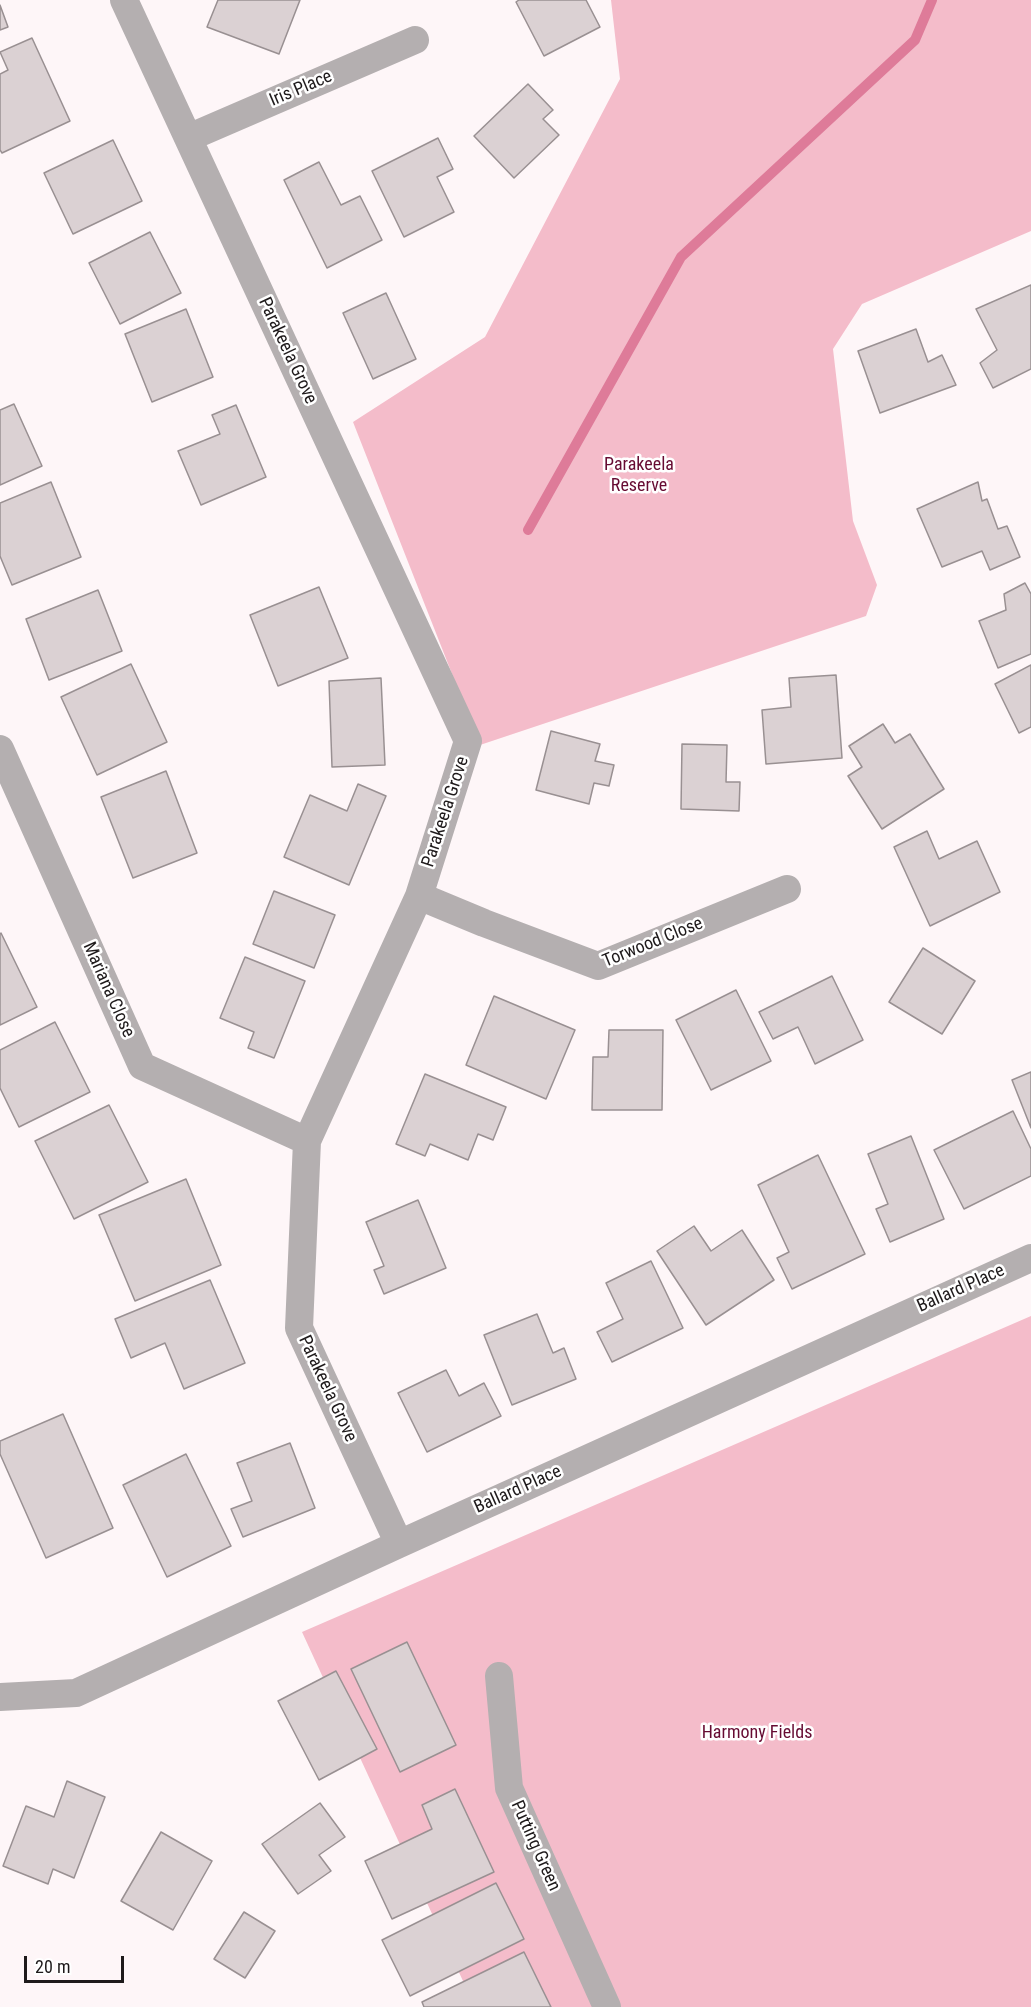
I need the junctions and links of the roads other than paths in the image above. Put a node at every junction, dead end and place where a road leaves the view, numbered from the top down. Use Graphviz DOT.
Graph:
graph roads {
  1 [pos="124,0"];
  2 [pos="415,40"];
  3 [pos="188,138"];
  4 [pos="0,749"];
  5 [pos="787,889"];
  6 [pos="419,896"];
  7 [pos="307,1141"];
  8 [pos="1031,1257"];
  9 [pos="399,1544"];
  10 [pos="500,1676"];
  11 [pos="0,1696"];
  12 [pos="607,2007"];
  1 -- 3 [label="street, Parakeela Grove"];
  2 -- 3 [label="street, Iris Place"];
  3 -- 6 [label="street, Parakeela Grove"];
  4 -- 7 [label="street, Mariana Close"];
  5 -- 6 [label="street, Torwood Close"];
  6 -- 7 [label="street, Parakeela Grove"];
  7 -- 9 [label="street, Parakeela Grove"];
  8 -- 9 [label="street, Ballard Place"];
  9 -- 11 [label="street, Ballard Place"];
  10 -- 12 [label="street, Putting Green"];
}
